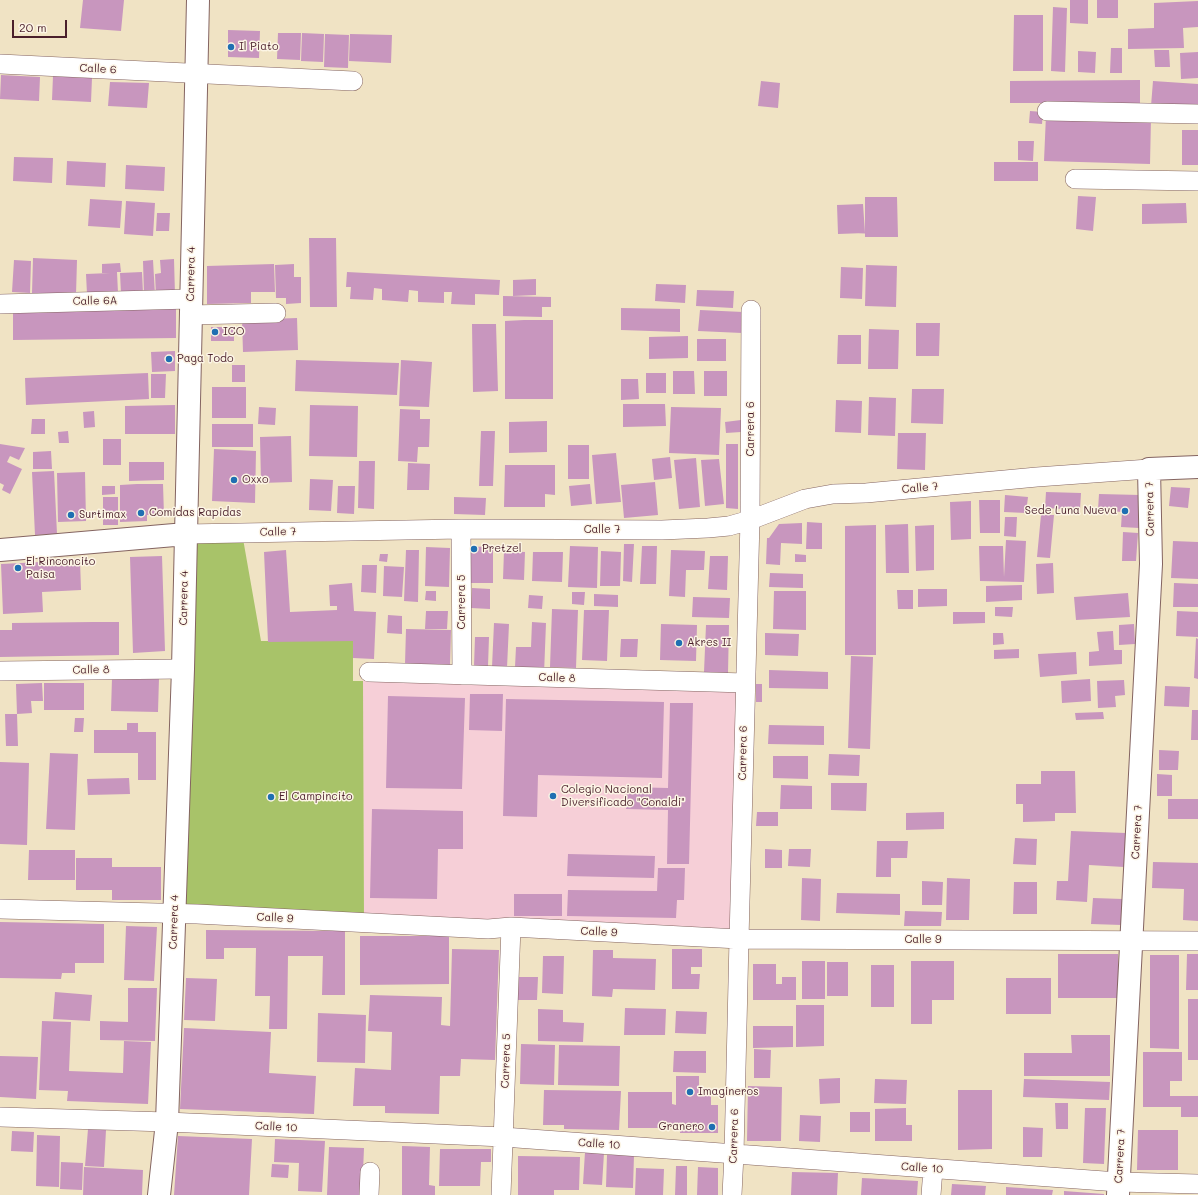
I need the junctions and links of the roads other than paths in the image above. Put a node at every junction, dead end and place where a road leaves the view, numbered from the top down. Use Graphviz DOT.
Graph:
graph roads {
  1 [pos="198,0"];
  2 [pos="0,64"];
  3 [pos="196,74"];
  4 [pos="353,81"];
  5 [pos="1047,111"];
  6 [pos="1198,114"];
  7 [pos="1074,179"];
  8 [pos="1198,181"];
  9 [pos="0,304"];
  10 [pos="191,307"];
  11 [pos="751,310"];
  12 [pos="276,313"];
  13 [pos="1198,467"];
  14 [pos="1149,469"];
  15 [pos="750,520"];
  16 [pos="461,529"];
  17 [pos="186,534"];
  18 [pos="0,550"];
  19 [pos="183,669"];
  20 [pos="0,671"];
  21 [pos="369,672"];
  22 [pos="462,675"];
  23 [pos="745,683"];
  24 [pos="0,909"];
  25 [pos="174,914"];
  26 [pos="511,928"];
  27 [pos="739,939"];
  28 [pos="1132,941"];
  29 [pos="1198,942"];
  30 [pos="0,1116"];
  31 [pos="167,1122"];
  32 [pos="503,1137"];
  33 [pos="734,1154"];
  34 [pos="933,1169"];
  35 [pos="370,1172"];
  36 [pos="1198,1184"];
  37 [pos="1118,1188"];
  38 [pos="159,1195"];
  39 [pos="369,1195"];
  40 [pos="501,1195"];
  41 [pos="732,1195"];
  42 [pos="931,1195"];
  1 -- 3 [label="street, Carrera 4"];
  2 -- 3 [label="street, Calle 6"];
  3 -- 4 [label="street, Calle 6"];
  3 -- 10 [label="street, Carrera 4"];
  5 -- 6 [label="street"];
  7 -- 8 [label="street"];
  9 -- 10 [label="street, Calle 6A"];
  10 -- 12 [label="street"];
  10 -- 17 [label="street, Carrera 4"];
  11 -- 15 [label="street, Carrera 6"];
  13 -- 14 [label="street, Calle 7"];
  14 -- 15 [label="street, Calle 7"];
  14 -- 28 [label="street, Carrera 7"];
  15 -- 16 [label="street, Calle 7"];
  15 -- 23 [label="street, Carrera 6"];
  16 -- 17 [label="street, Calle 7"];
  16 -- 22 [label="street, Carrera 5"];
  17 -- 18 [label="street, Calle 7"];
  17 -- 19 [label="street, Carrera 4"];
  19 -- 20 [label="street, Calle 8"];
  19 -- 25 [label="street, Carrera 4"];
  21 -- 22 [label="street, Calle 8"];
  22 -- 23 [label="street, Calle 8"];
  23 -- 27 [label="street, Carrera 6"];
  24 -- 25 [label="street, Calle 9"];
  25 -- 26 [label="street, Calle 9"];
  25 -- 31 [label="street, Carrera 4"];
  26 -- 27 [label="street, Calle 9"];
  26 -- 32 [label="street, Carrera 5"];
  27 -- 28 [label="street, Calle 9"];
  27 -- 33 [label="street, Carrera 6"];
  28 -- 29 [label="street, Calle 9"];
  28 -- 37 [label="street, Carrera 7"];
  30 -- 31 [label="street, Calle 10"];
  31 -- 32 [label="street, Calle 10"];
  31 -- 38 [label="street, Carrera 4"];
  32 -- 33 [label="street, Calle 10"];
  32 -- 40 [label="street, Carrera 5"];
  33 -- 34 [label="street, Calle 10"];
  33 -- 41 [label="street, Carrera 6"];
  34 -- 37 [label="street, Calle 10"];
  34 -- 42 [label="street"];
  35 -- 39 [label="street"];
  36 -- 37 [label="street, Calle 10"];
}
